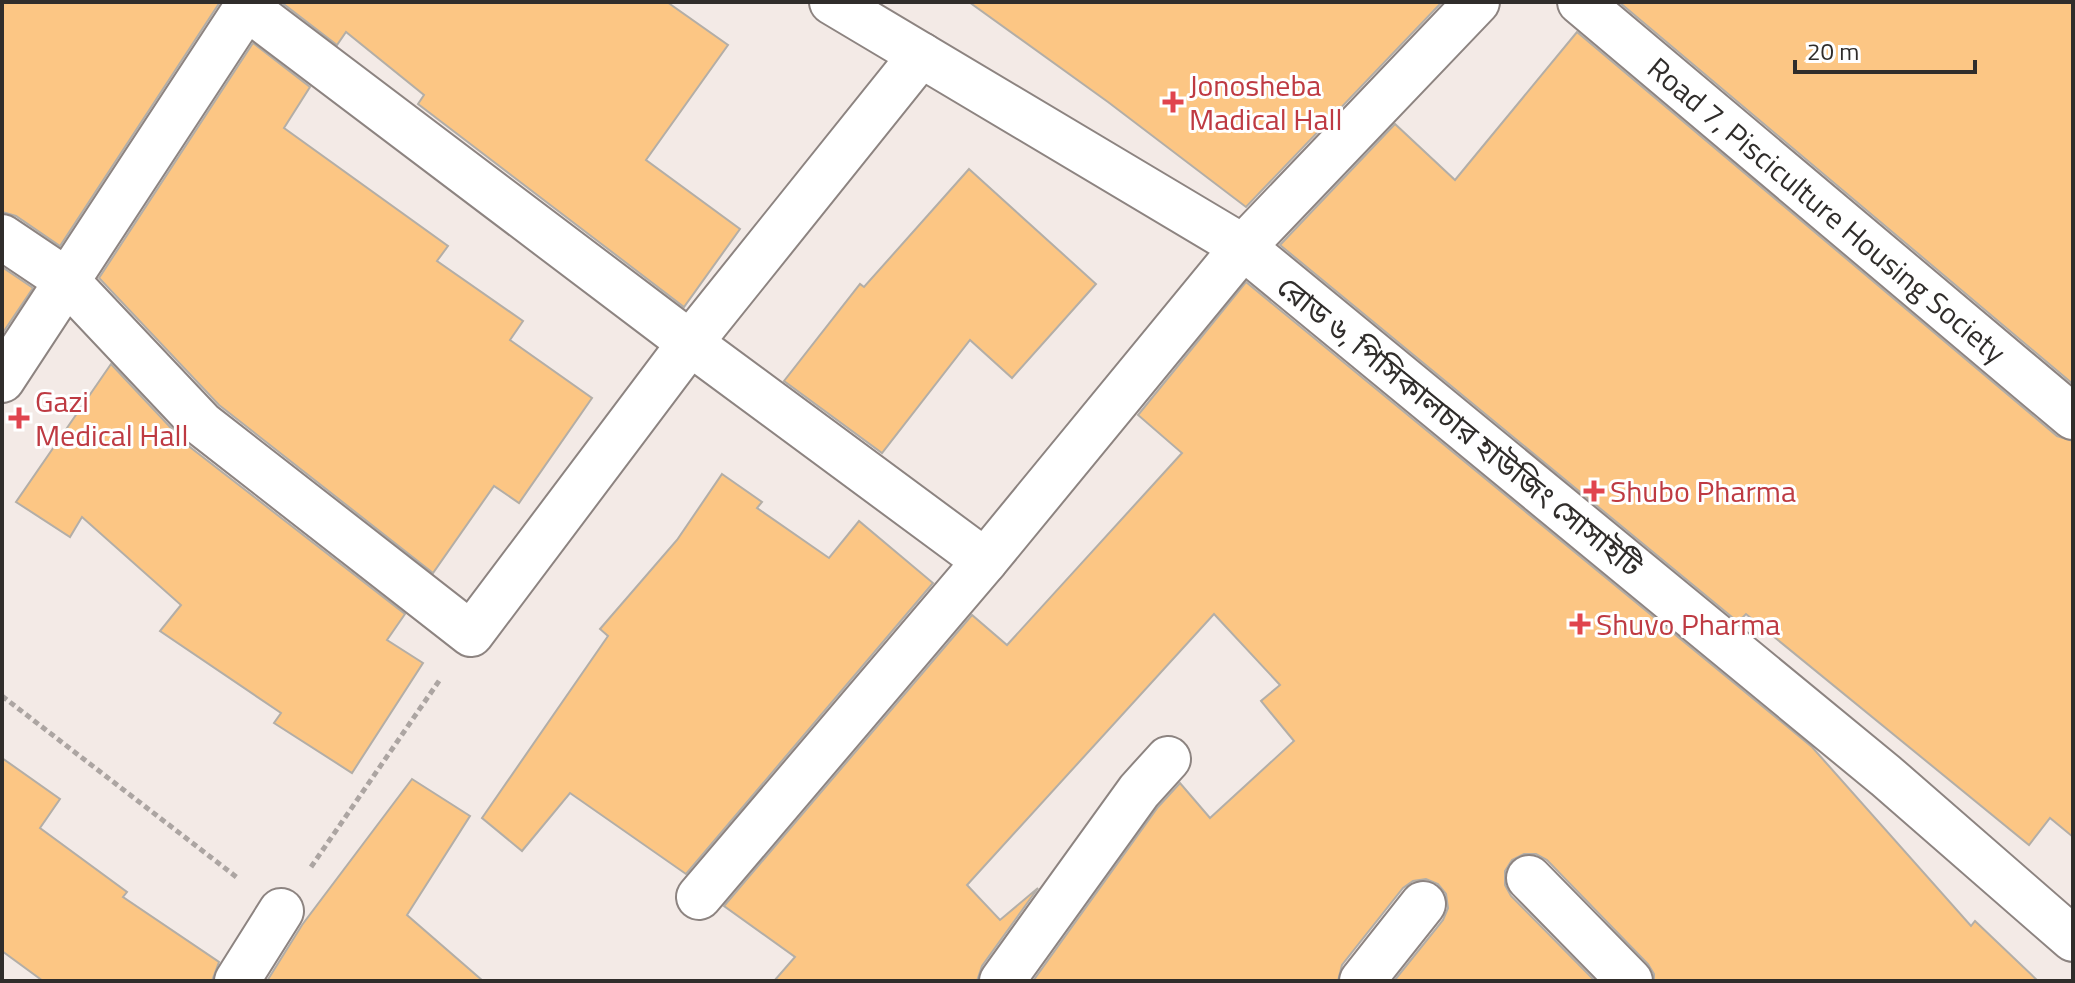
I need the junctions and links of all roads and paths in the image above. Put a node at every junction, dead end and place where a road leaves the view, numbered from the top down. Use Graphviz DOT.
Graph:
graph roads {
  1 [pos="832,2"];
  2 [pos="1477,2"];
  3 [pos="1580,2"];
  4 [pos="248,5"];
  5 [pos="921,55"];
  6 [pos="2,237"];
  7 [pos="1243,247"];
  8 [pos="66,280"];
  9 [pos="690,343"];
  10 [pos="2,380"];
  11 [pos="2073,417"];
  12 [pos="985,561"];
  13 [pos="471,634"];
  14 [pos="2,696"];
  15 [pos="1168,759"];
  16 [pos="1529,878"];
  17 [pos="699,897"];
  18 [pos="1423,904"];
  19 [pos="281,911"];
  20 [pos="2073,939"];
  21 [pos="237,981"];
  22 [pos="1002,981"];
  23 [pos="1362,981"];
  24 [pos="1630,981"];
  1 -- 5 [label="street, রোড ৬, পিসিকালচার হাউজিং সোসাইটি"];
  2 -- 7 [label="street"];
  3 -- 11 [label="street, Road 7, Pisciculture Housing Society"];
  4 -- 8 [label="street"];
  4 -- 9 [label="street"];
  5 -- 7 [label="street, রোড ৬, পিসিকালচার হাউজিং সোসাইটি"];
  5 -- 9 [label="street"];
  6 -- 8 [label="street"];
  7 -- 12 [label="street"];
  7 -- 20 [label="street, রোড ৬, পিসিকালচার হাউজিং সোসাইটি"];
  8 -- 10 [label="street"];
  8 -- 13 [label="street"];
  9 -- 12 [label="street"];
  9 -- 13 [label="street"];
  12 -- 17 [label="street"];
  13 -- 19 [label="path"];
  14 -- 19 [label="path"];
  15 -- 22 [label="street"];
  16 -- 24 [label="street"];
  18 -- 23 [label="street"];
  19 -- 21 [label="street"];
}
